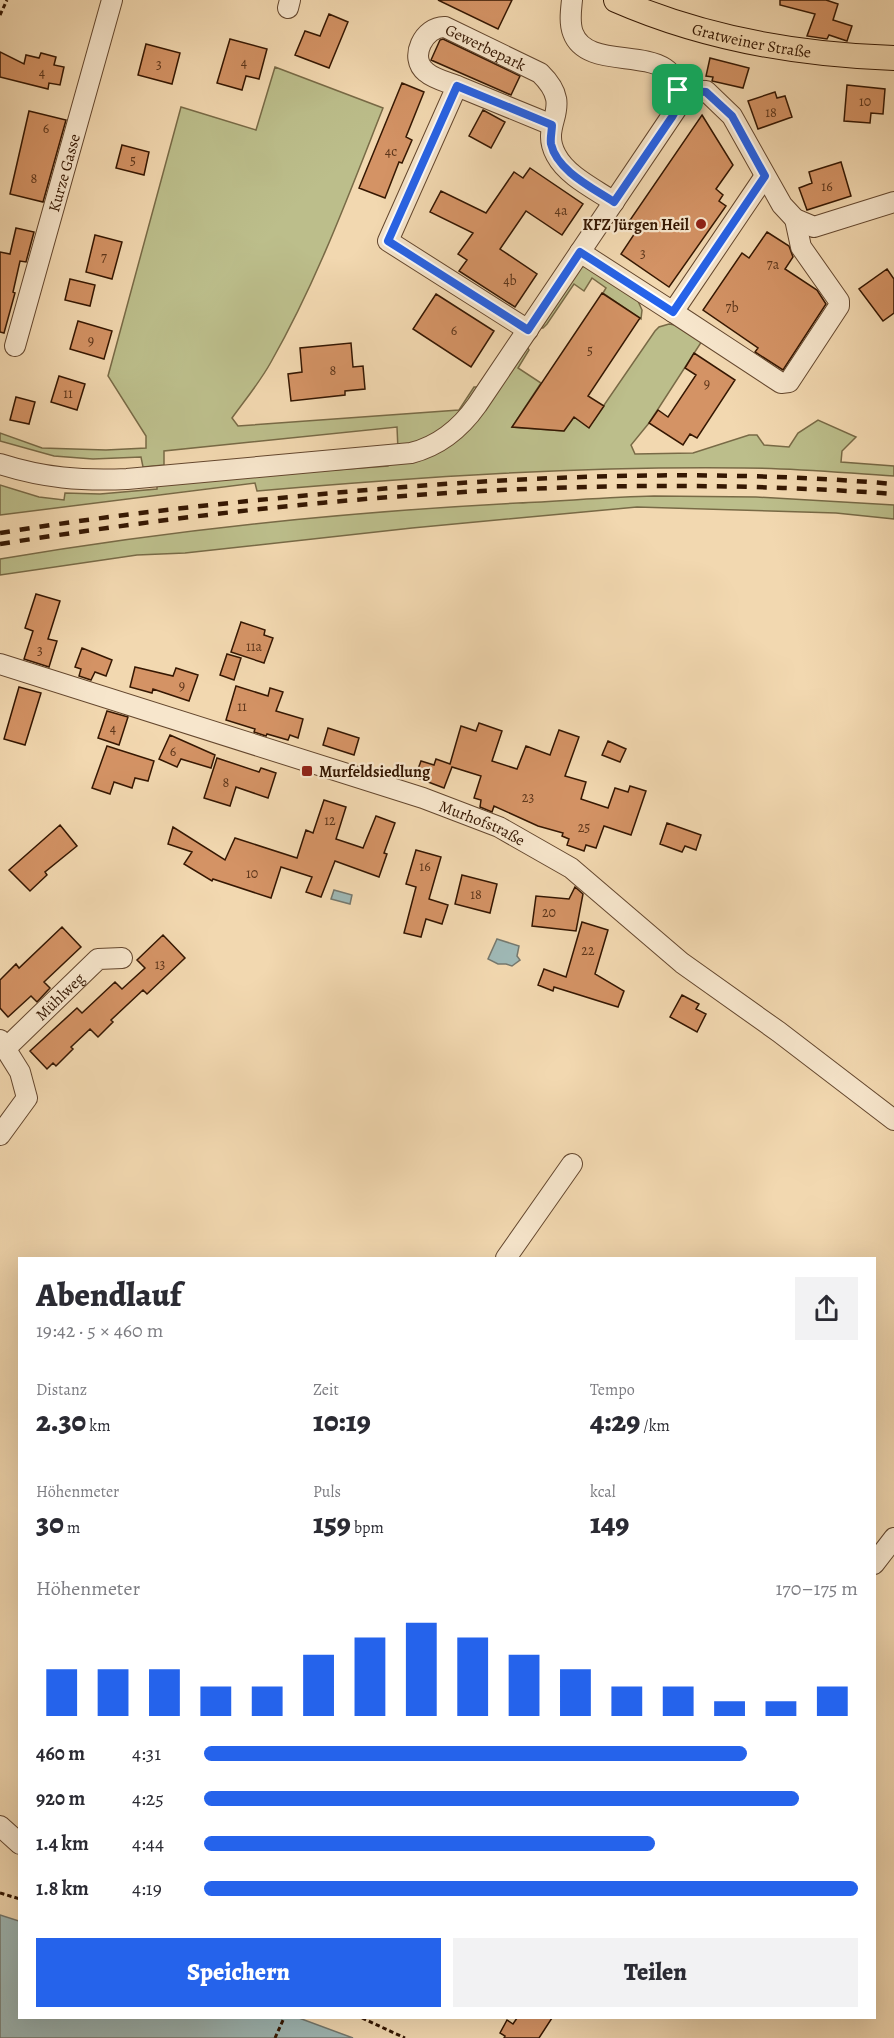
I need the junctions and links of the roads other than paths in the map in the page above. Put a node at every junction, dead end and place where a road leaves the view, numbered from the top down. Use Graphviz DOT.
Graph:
graph roads {
  1 [pos="112,0"];
  2 [pos="572,0"];
  3 [pos="616,0"];
  4 [pos="894,58"];
  5 [pos="457,86"];
  6 [pos="678,90"];
  7 [pos="552,125"];
  8 [pos="765,176"];
  9 [pos="614,202"];
  10 [pos="894,202"];
  11 [pos="795,219"];
  12 [pos="580,252"];
  13 [pos="673,312"];
  14 [pos="528,330"];
  15 [pos="15,346"];
  16 [pos="0,464"];
  17 [pos="0,664"];
  18 [pos="122,958"];
  19 [pos="3,1045"];
  20 [pos="894,1120"];
  21 [pos="0,1135"];
  22 [pos="572,1164"];
  23 [pos="507,1257"];
  24 [pos="894,1538"];
  25 [pos="876,1561"];
  26 [pos="0,1826"];
  27 [pos="18,1842"];
  1 -- 15 [label="street, Kurze Gasse"];
  2 -- 6 [label="street"];
  3 -- 4 [label="main road, Gratweiner Straße"];
  5 -- 7 [label="street"];
  5 -- 7 [label="street, Gewerbepark"];
  5 -- 14 [label="street"];
  6 -- 8 [label="street"];
  6 -- 9 [label="street"];
  7 -- 9 [label="street, Gewerbepark"];
  8 -- 11 [label="street"];
  8 -- 13 [label="street"];
  9 -- 12 [label="street"];
  10 -- 11 [label="street"];
  11 -- 13 [label="street"];
  12 -- 13 [label="street"];
  12 -- 14 [label="street"];
  14 -- 16 [label="street"];
  17 -- 20 [label="street, Murhofstraße"];
  18 -- 19 [label="street, Mühlweg"];
  19 -- 21 [label="street"];
  22 -- 23 [label="street"];
  24 -- 25 [label="street"];
  26 -- 27 [label="street"];
}
